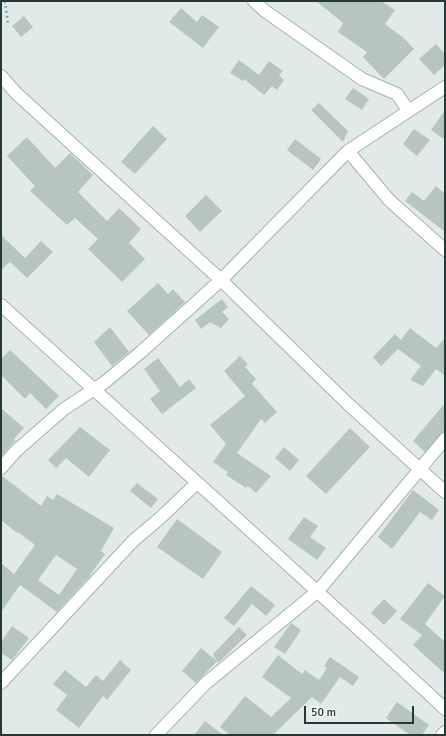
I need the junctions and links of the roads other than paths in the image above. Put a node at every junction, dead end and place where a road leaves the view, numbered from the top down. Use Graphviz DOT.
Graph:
graph roads {
  1 [pos="254,1"];
  2 [pos="1,76"];
  3 [pos="445,87"];
  4 [pos="408,110"];
  5 [pos="348,151"];
  6 [pos="445,250"];
  7 [pos="221,280"];
  8 [pos="1,305"];
  9 [pos="94,390"];
  10 [pos="445,440"];
  11 [pos="1,468"];
  12 [pos="421,469"];
  13 [pos="196,484"];
  14 [pos="445,492"];
  15 [pos="318,590"];
  16 [pos="1,683"];
  17 [pos="445,709"];
  18 [pos="445,732"];
  19 [pos="156,735"];
  20 [pos="442,735"];
  1 -- 4 [label="street"];
  2 -- 7 [label="street"];
  3 -- 4 [label="street"];
  4 -- 5 [label="street"];
  5 -- 6 [label="street"];
  5 -- 7 [label="street"];
  7 -- 9 [label="street"];
  7 -- 12 [label="street"];
  8 -- 9 [label="street"];
  9 -- 11 [label="street"];
  9 -- 13 [label="street"];
  10 -- 12 [label="street"];
  12 -- 14 [label="street"];
  12 -- 15 [label="street"];
  13 -- 15 [label="street"];
  13 -- 16 [label="street"];
  15 -- 17 [label="street"];
  15 -- 19 [label="street"];
  18 -- 20 [label="street"];
}
